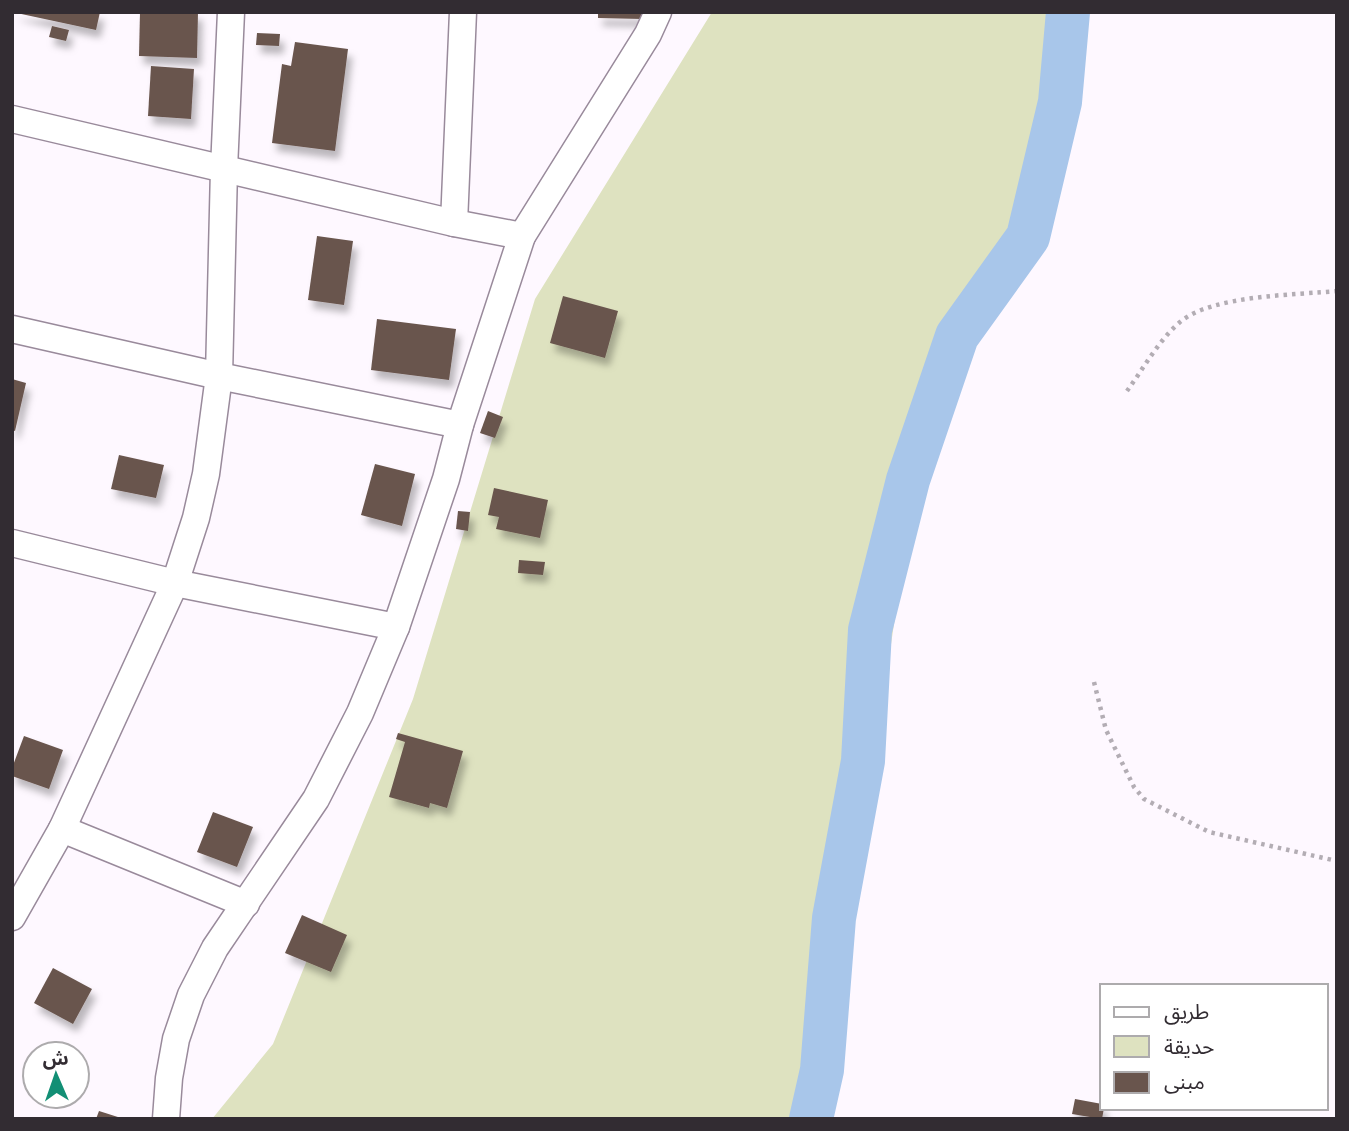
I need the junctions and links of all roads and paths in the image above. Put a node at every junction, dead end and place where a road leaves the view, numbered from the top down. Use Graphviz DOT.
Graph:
graph roads {
  1 [pos="231,12"];
  2 [pos="463,12"];
  3 [pos="658,12"];
  4 [pos="12,119"];
  5 [pos="224,169"];
  6 [pos="454,223"];
  7 [pos="522,236"];
  8 [pos="1337,291"];
  9 [pos="12,329"];
  10 [pos="219,376"];
  11 [pos="1127,391"];
  12 [pos="460,425"];
  13 [pos="12,543"];
  14 [pos="175,583"];
  15 [pos="396,627"];
  16 [pos="1094,682"];
  17 [pos="62,829"];
  18 [pos="1337,861"];
  19 [pos="246,904"];
  20 [pos="12,917"];
  21 [pos="166,1119"];
  1 -- 5 [label="street"];
  2 -- 6 [label="street"];
  3 -- 7 [label="street"];
  4 -- 5 [label="street"];
  5 -- 6 [label="street"];
  5 -- 10 [label="street"];
  6 -- 7 [label="street"];
  7 -- 12 [label="street"];
  8 -- 11 [label="path"];
  9 -- 10 [label="street"];
  10 -- 12 [label="street"];
  10 -- 14 [label="street"];
  12 -- 15 [label="street"];
  13 -- 14 [label="street"];
  14 -- 15 [label="street"];
  14 -- 17 [label="street"];
  15 -- 19 [label="street"];
  16 -- 18 [label="path"];
  17 -- 19 [label="street"];
  17 -- 20 [label="street"];
  19 -- 21 [label="street"];
}
